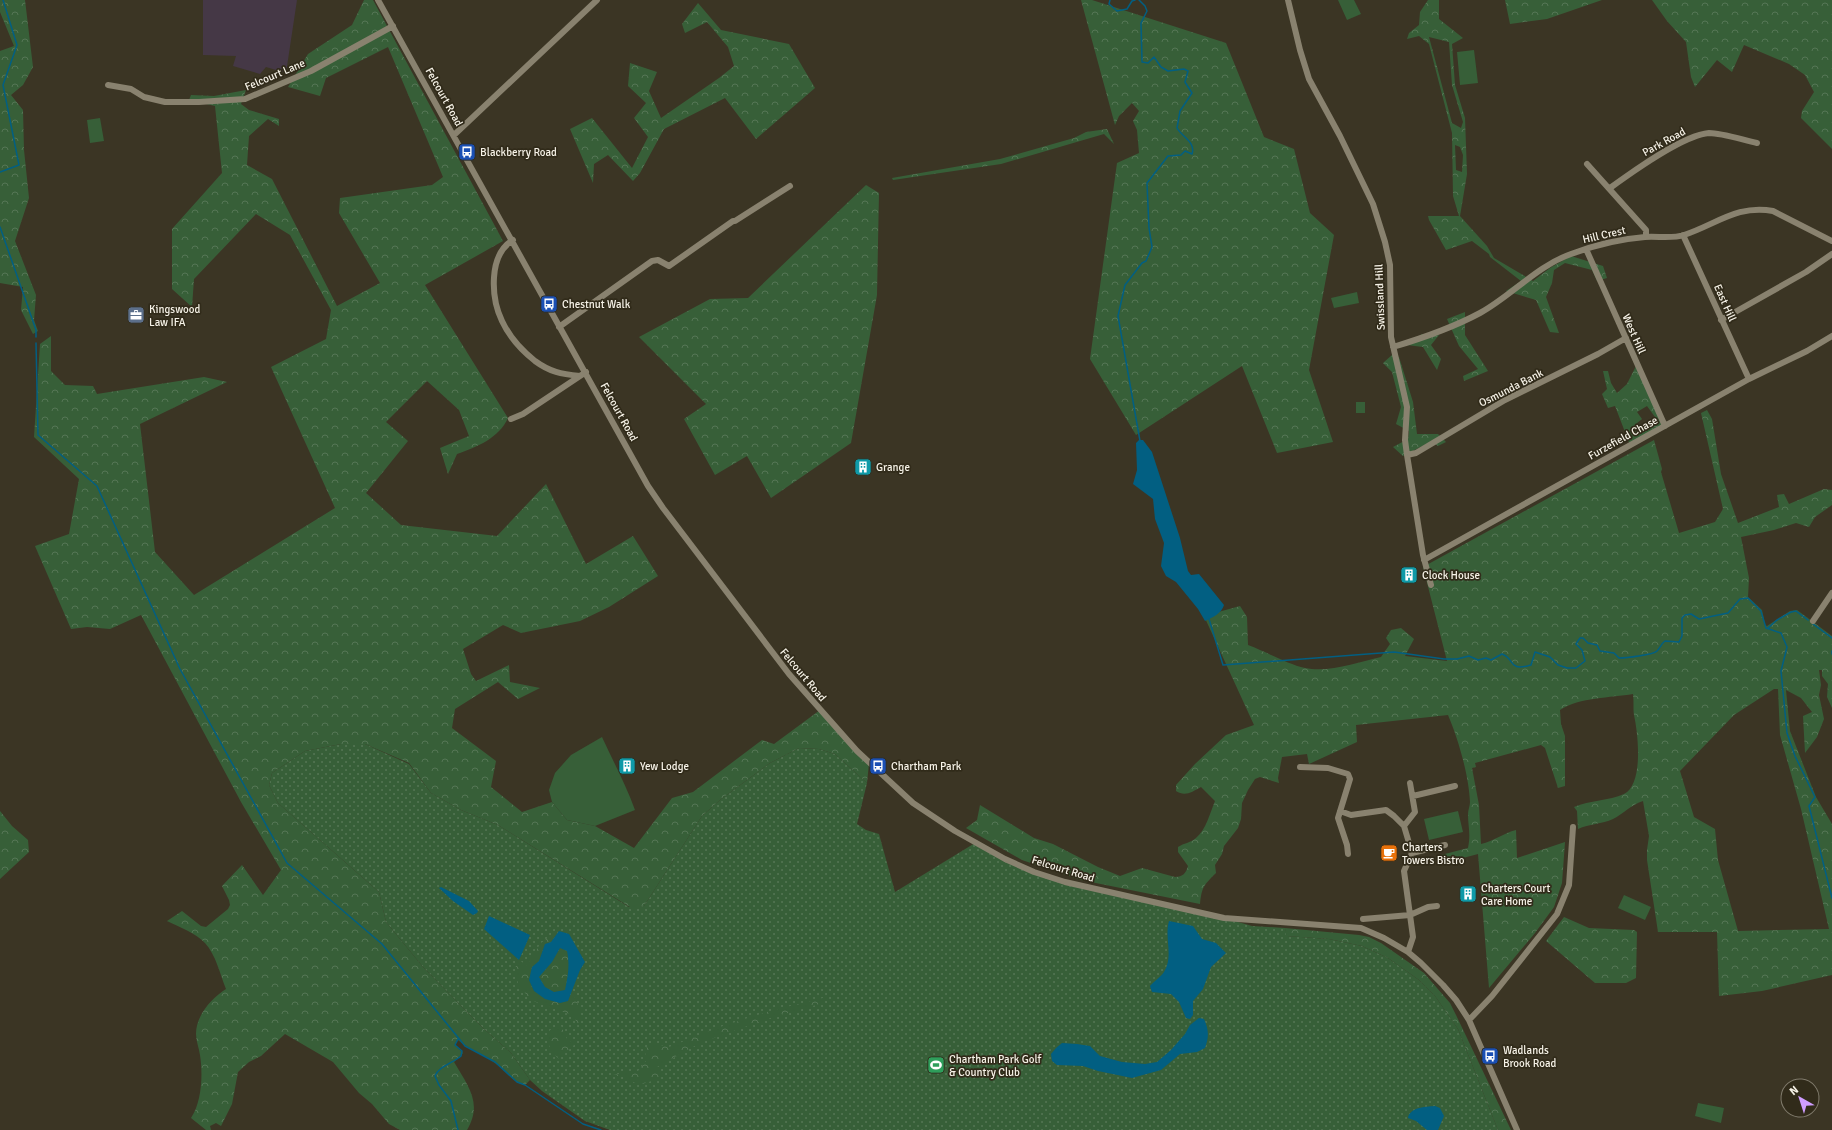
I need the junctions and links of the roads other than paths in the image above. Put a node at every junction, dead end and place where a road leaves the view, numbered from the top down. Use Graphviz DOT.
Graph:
graph roads {
  1 [pos="378,0"];
  2 [pos="597,0"];
  3 [pos="1288,0"];
  4 [pos="393,26"];
  5 [pos="108,85"];
  6 [pos="454,135"];
  7 [pos="1757,143"];
  8 [pos="1587,164"];
  9 [pos="790,186"];
  10 [pos="1610,188"];
  11 [pos="1683,235"];
  12 [pos="1646,237"];
  13 [pos="514,240"];
  14 [pos="1832,241"];
  15 [pos="1586,249"];
  16 [pos="1832,254"];
  17 [pos="1721,320"];
  18 [pos="559,327"];
  19 [pos="1832,336"];
  20 [pos="1626,338"];
  21 [pos="1393,347"];
  22 [pos="586,372"];
  23 [pos="580,376"];
  24 [pos="1749,379"];
  25 [pos="511,419"];
  26 [pos="1665,426"];
  27 [pos="1407,455"];
  28 [pos="1424,560"];
  29 [pos="1430,585"];
  30 [pos="1832,593"];
  31 [pos="1813,621"];
  32 [pos="1300,768"];
  33 [pos="1410,783"];
  34 [pos="1455,786"];
  35 [pos="1413,796"];
  36 [pos="1340,812"];
  37 [pos="1404,826"];
  38 [pos="1573,827"];
  39 [pos="1445,845"];
  40 [pos="1412,853"];
  41 [pos="1348,854"];
  42 [pos="1437,906"];
  43 [pos="1410,915"];
  44 [pos="1363,919"];
  45 [pos="1408,952"];
  46 [pos="1469,1020"];
  47 [pos="1517,1130"];
  1 -- 4 [label="street, Felcourt Road"];
  2 -- 6 [label="street"];
  3 -- 21 [label="street, Swissland Hill"];
  4 -- 5 [label="street, Felcourt Lane"];
  4 -- 6 [label="street, Felcourt Road"];
  6 -- 13 [label="street, Felcourt Road"];
  7 -- 10 [label="street, Park Road"];
  8 -- 10 [label="street"];
  9 -- 18 [label="street"];
  10 -- 12 [label="street"];
  11 -- 12 [label="street, Hill Crest"];
  11 -- 14 [label="street, Hill Crest"];
  11 -- 17 [label="street, East Hill"];
  12 -- 15 [label="street, Hill Crest"];
  13 -- 18 [label="street, Felcourt Road"];
  13 -- 23 [label="street"];
  15 -- 20 [label="street, West Hill"];
  15 -- 21 [label="street, Hill Crest"];
  16 -- 17 [label="street"];
  17 -- 24 [label="street, East Hill"];
  18 -- 22 [label="street, Felcourt Road"];
  19 -- 24 [label="street, Furzefield Chase"];
  20 -- 26 [label="street, West Hill"];
  20 -- 27 [label="street, Osmunda Bank"];
  21 -- 27 [label="street, Swissland Hill"];
  22 -- 23 [label="street"];
  22 -- 45 [label="street, Felcourt Road"];
  23 -- 25 [label="street"];
  24 -- 26 [label="street, Furzefield Chase"];
  26 -- 28 [label="street, Furzefield Chase"];
  27 -- 28 [label="street, Swissland Hill"];
  28 -- 29 [label="street, Swissland Hill"];
  30 -- 31 [label="street"];
  32 -- 36 [label="street"];
  33 -- 35 [label="street"];
  34 -- 35 [label="street"];
  35 -- 37 [label="street"];
  36 -- 37 [label="street"];
  36 -- 41 [label="street"];
  37 -- 40 [label="street"];
  38 -- 46 [label="street"];
  39 -- 40 [label="street"];
  40 -- 43 [label="street"];
  42 -- 43 [label="street"];
  43 -- 44 [label="street"];
  43 -- 45 [label="street"];
  45 -- 46 [label="street, Felcourt Road"];
  46 -- 47 [label="street, Felcourt Road"];
}
